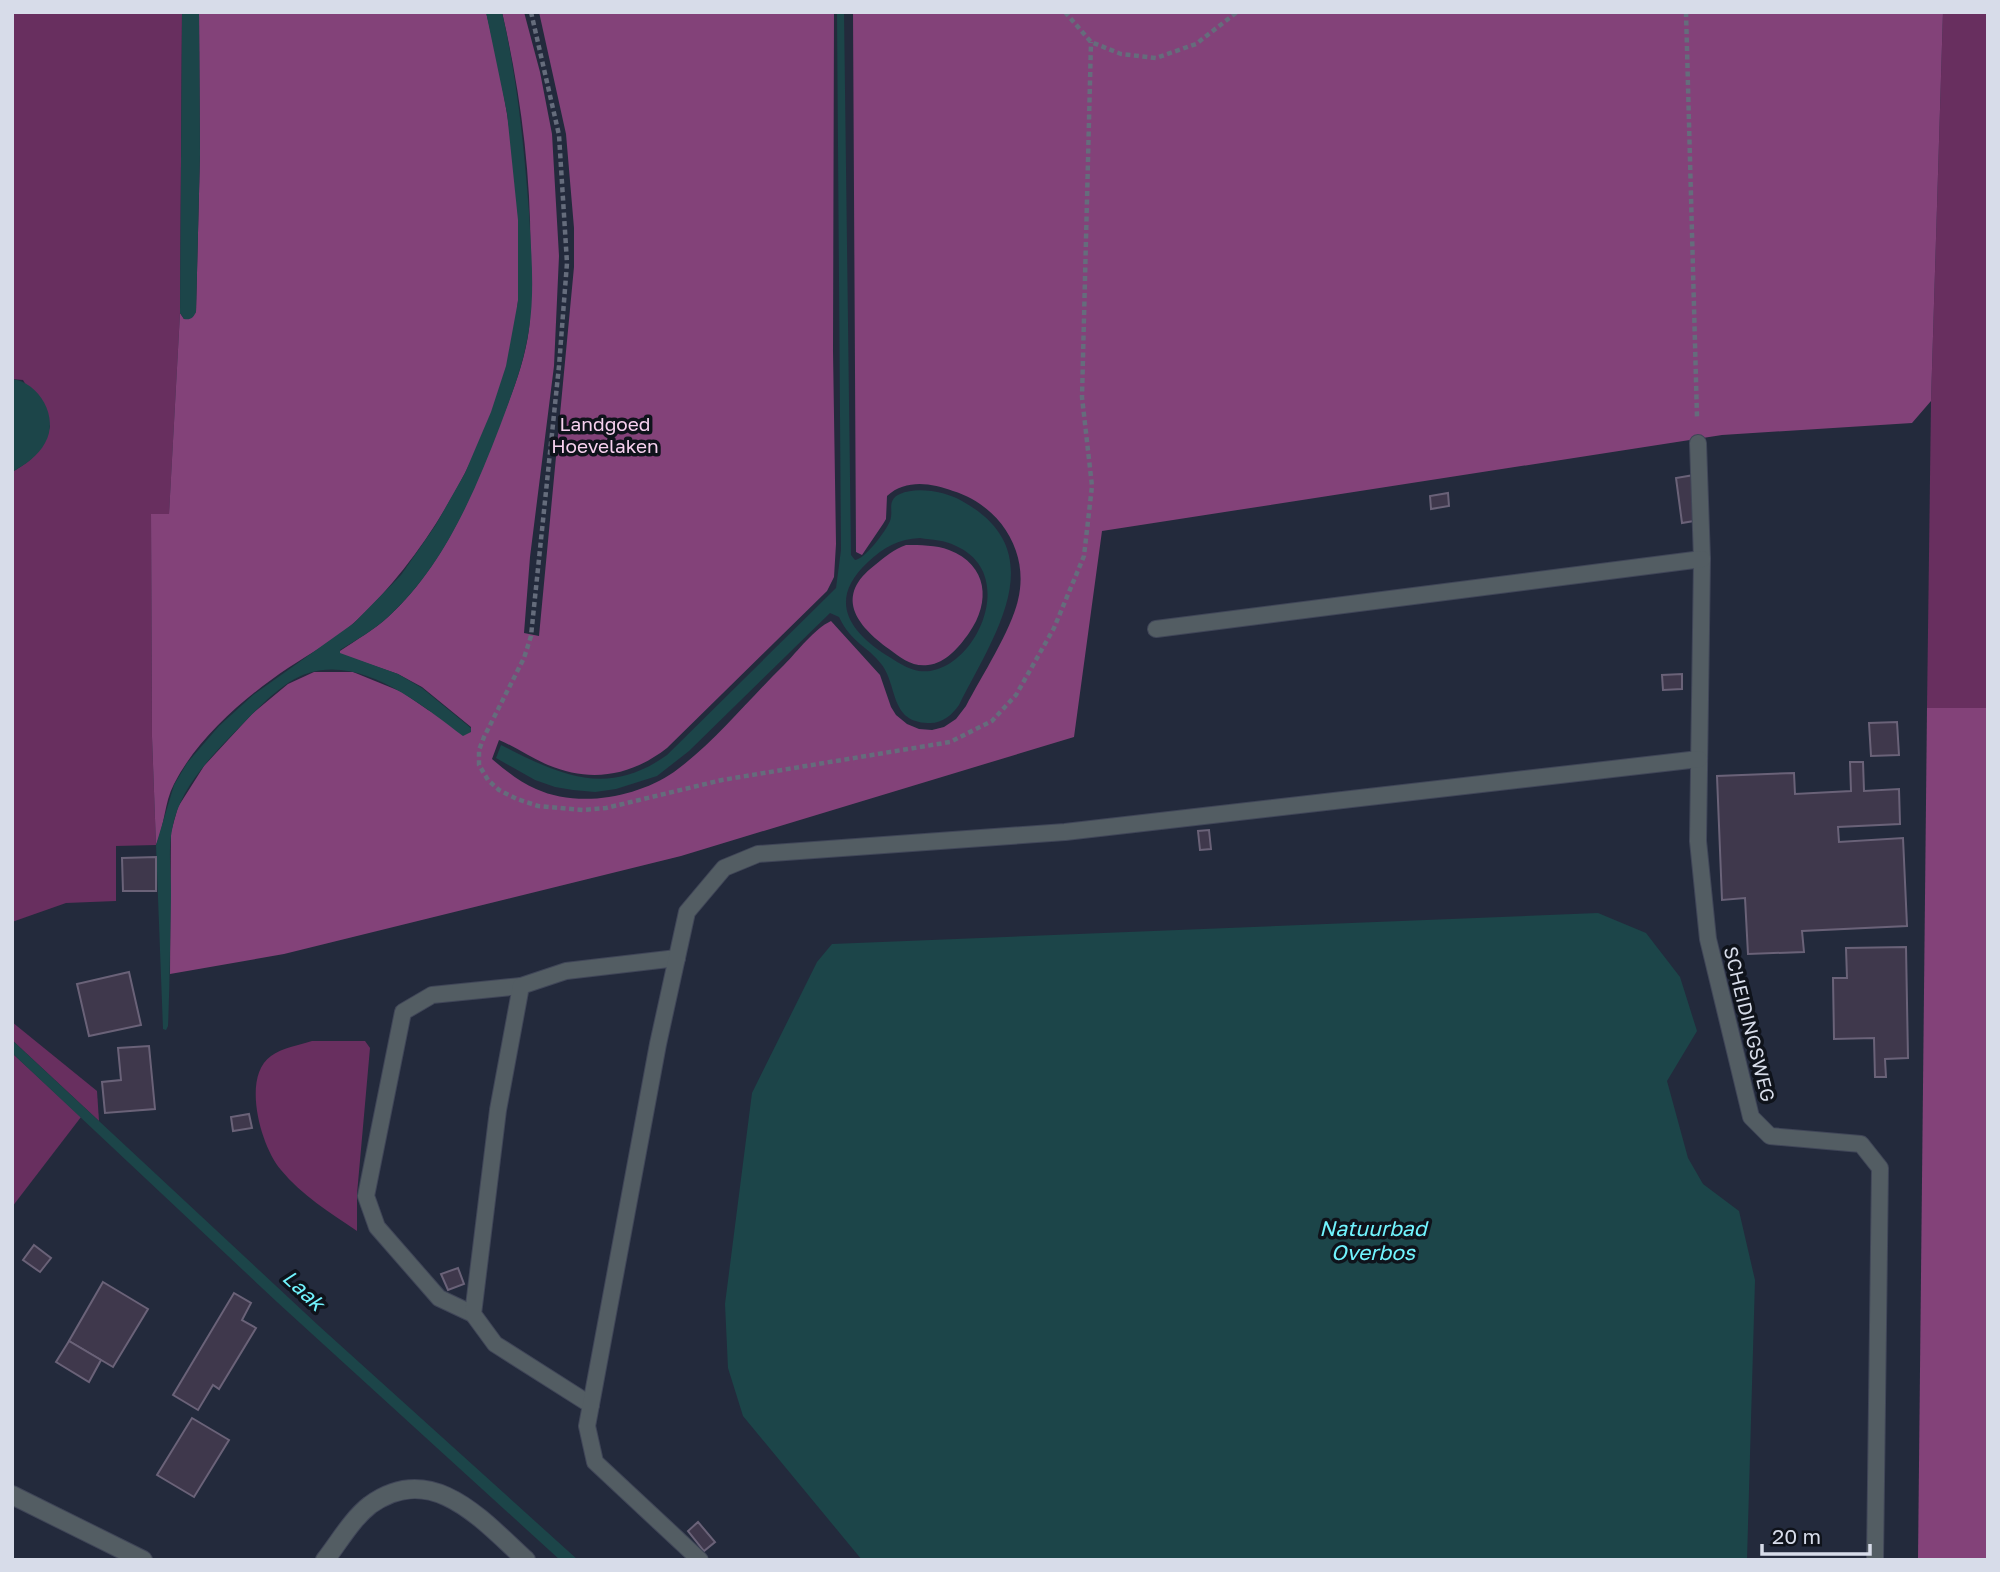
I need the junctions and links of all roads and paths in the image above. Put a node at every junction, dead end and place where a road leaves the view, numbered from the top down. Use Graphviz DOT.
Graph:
graph roads {
  1 [pos="531,12"];
  2 [pos="1065,12"];
  3 [pos="1237,12"];
  4 [pos="1686,12"];
  5 [pos="1091,43"];
  6 [pos="1698,443"];
  7 [pos="1702,559"];
  8 [pos="1156,629"];
  9 [pos="1699,759"];
  10 [pos="677,958"];
  11 [pos="521,986"];
  12 [pos="473,1314"];
  13 [pos="591,1405"];
  14 [pos="12,1495"];
  15 [pos="144,1560"];
  16 [pos="326,1560"];
  17 [pos="526,1560"];
  18 [pos="700,1560"];
  19 [pos="1875,1560"];
  1 -- 5 [label="path"];
  2 -- 5 [label="path"];
  3 -- 5 [label="path"];
  4 -- 6 [label="path"];
  6 -- 7 [label="lane, SCHEIDINGSWEG"];
  7 -- 8 [label="lane"];
  7 -- 9 [label="lane, SCHEIDINGSWEG"];
  9 -- 10 [label="lane"];
  9 -- 19 [label="lane, SCHEIDINGSWEG"];
  10 -- 11 [label="lane"];
  10 -- 13 [label="lane"];
  11 -- 12 [label="lane"];
  11 -- 12 [label="lane"];
  12 -- 13 [label="lane"];
  13 -- 18 [label="lane"];
  14 -- 15 [label="street"];
  16 -- 17 [label="street"];
}
